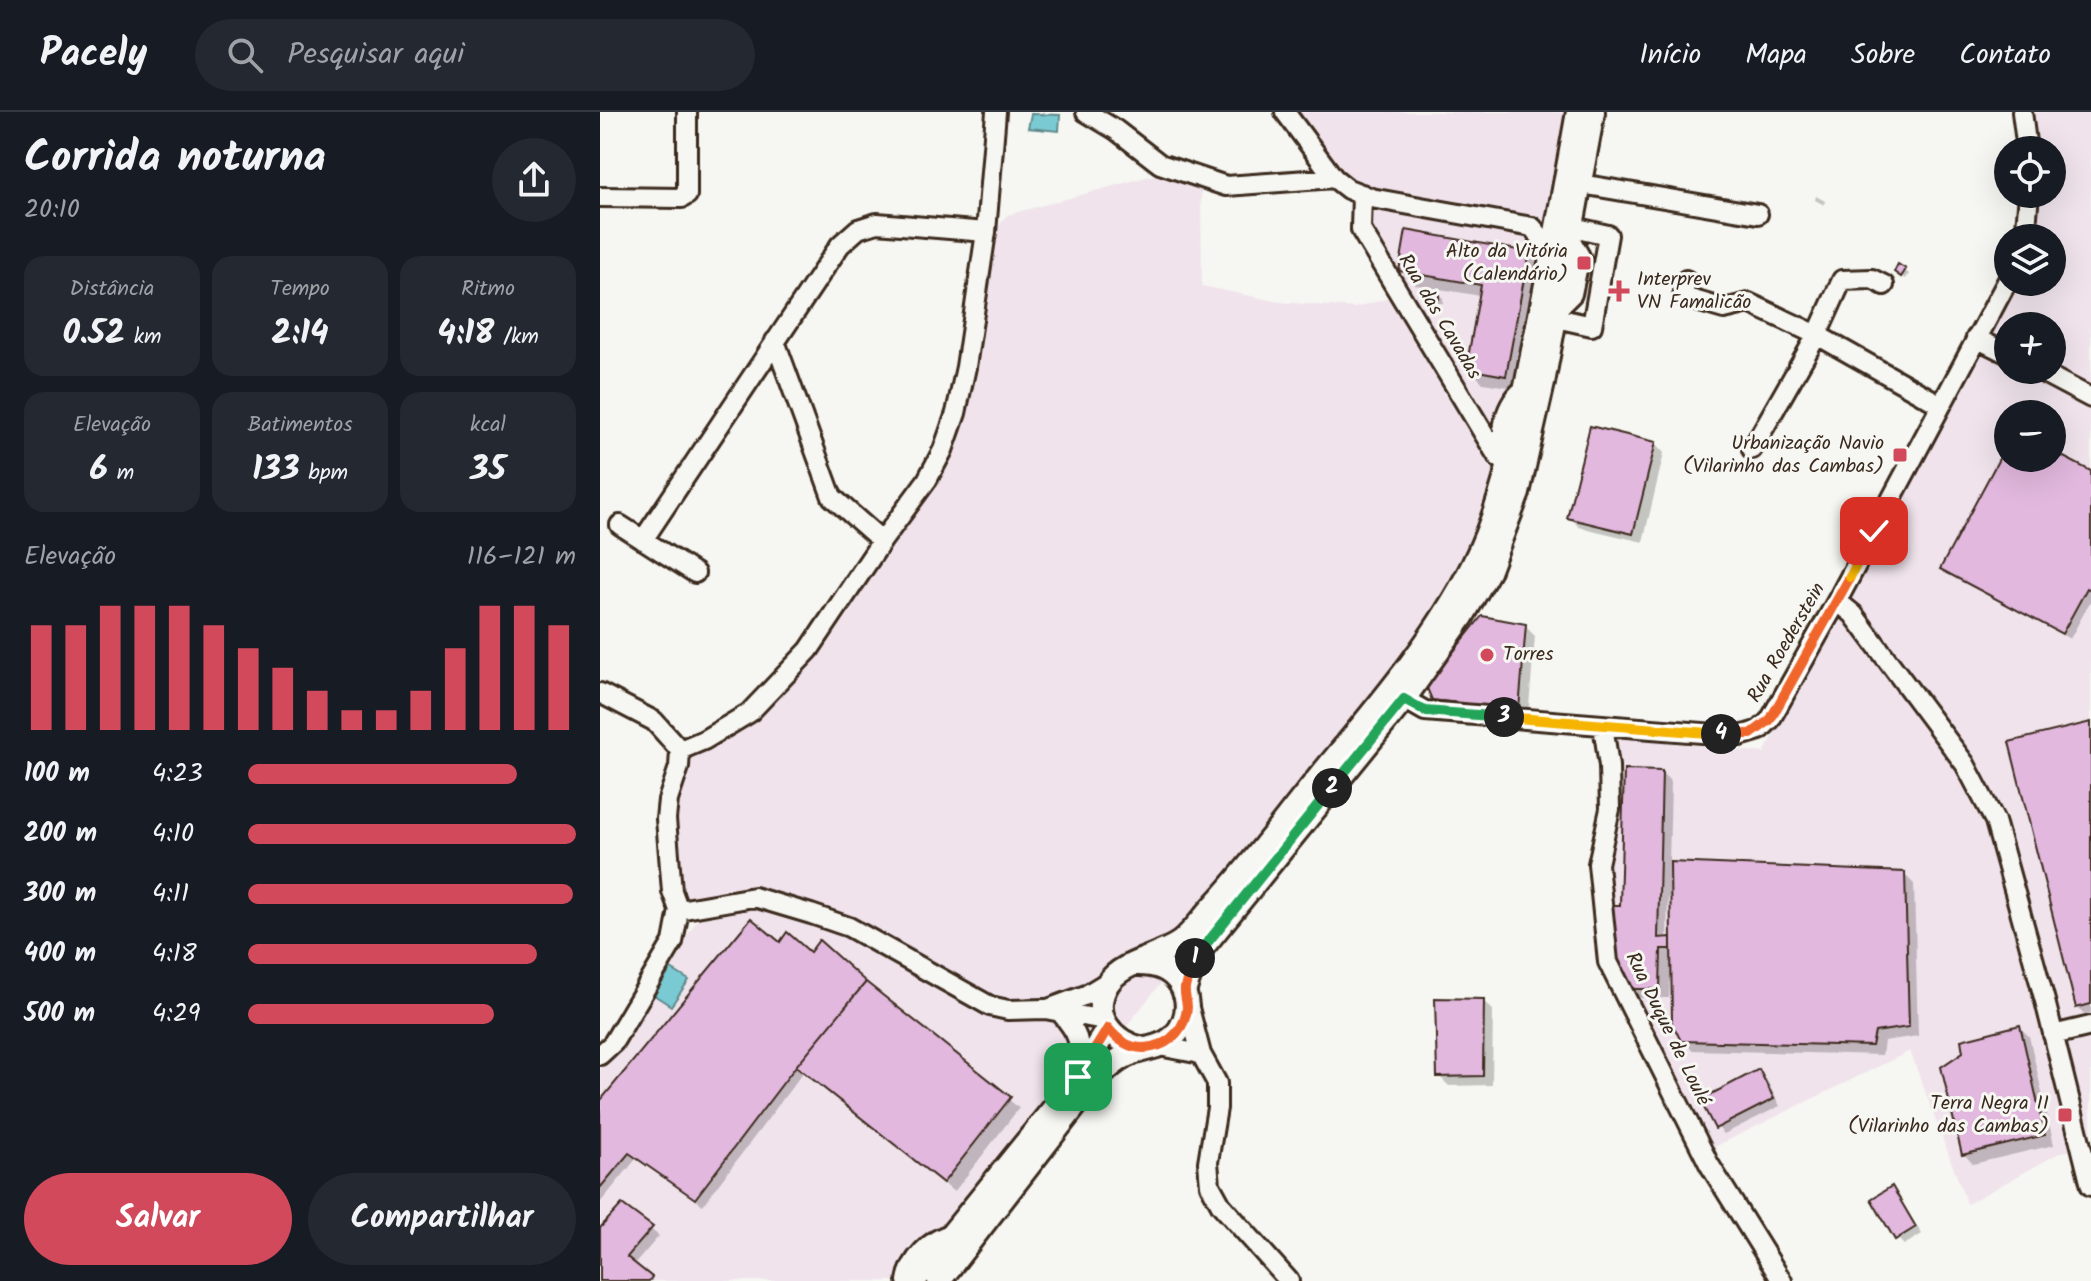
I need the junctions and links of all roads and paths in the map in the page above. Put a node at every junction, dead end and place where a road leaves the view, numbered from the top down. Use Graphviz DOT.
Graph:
graph roads {
  1 [pos="687,112"];
  2 [pos="996,112"];
  3 [pos="1086,112"];
  4 [pos="1285,112"];
  5 [pos="1578,112"];
  6 [pos="1593,112"];
  7 [pos="2022,112"];
  8 [pos="2025,136"];
  9 [pos="1334,178"];
  10 [pos="1581,184"];
  11 [pos="1362,194"];
  12 [pos="600,197"];
  13 [pos="1758,214"];
  14 [pos="1532,227"];
  15 [pos="986,232"];
  16 [pos="1564,233"];
  17 [pos="1686,280"];
  18 [pos="1884,285"];
  19 [pos="1999,296"];
  20 [pos="1557,313"];
  21 [pos="1817,335"];
  22 [pos="1976,338"];
  23 [pos="775,341"];
  24 [pos="1994,347"];
  25 [pos="2064,384"];
  26 [pos="2091,398"];
  27 [pos="1941,405"];
  28 [pos="1752,449"];
  29 [pos="1504,459"];
  30 [pos="620,525"];
  31 [pos="643,540"];
  32 [pos="882,541"];
  33 [pos="695,573"];
  34 [pos="1837,601"];
  35 [pos="600,693"];
  36 [pos="1404,699"];
  37 [pos="1603,725"];
  38 [pos="680,750"];
  39 [pos="679,910"];
  40 [pos="1137,964"];
  41 [pos="1109,981"];
  42 [pos="1185,995"];
  43 [pos="1052,1011"];
  44 [pos="1106,1024"];
  45 [pos="2091,1026"];
  46 [pos="2053,1035"];
  47 [pos="1151,1047"];
  48 [pos="1201,1054"];
  49 [pos="600,1055"];
  50 [pos="1078,1077"];
  51 [pos="2086,1149"];
  52 [pos="2091,1186"];
  53 [pos="951,1234"];
  54 [pos="907,1281"];
  55 [pos="914,1281"];
  56 [pos="939,1281"];
  57 [pos="1289,1281"];
  58 [pos="1782,1281"];
  1 -- 12 [label="street"];
  2 -- 15 [label="street"];
  3 -- 9 [label="street"];
  4 -- 9 [label="street"];
  5 -- 16 [label="main road"];
  6 -- 10 [label="main road"];
  7 -- 8 [label="street"];
  9 -- 11 [label="street"];
  10 -- 13 [label="street"];
  10 -- 16 [label="main road"];
  11 -- 14 [label="street"];
  11 -- 29 [label="street, Rua das Cavadas"];
  14 -- 16 [label="street"];
  14 -- 16 [label="street"];
  15 -- 23 [label="street"];
  15 -- 32 [label="street"];
  16 -- 20 [label="main road"];
  16 -- 20 [label="street"];
  16 -- 29 [label="main road"];
  17 -- 21 [label="street"];
  18 -- 21 [label="street"];
  19 -- 22 [label="street, Rua Roederstein"];
  20 -- 36 [label="main road"];
  21 -- 27 [label="street"];
  21 -- 28 [label="street"];
  22 -- 24 [label="street"];
  22 -- 27 [label="street, Rua Roederstein"];
  23 -- 31 [label="street"];
  23 -- 32 [label="street"];
  25 -- 26 [label="street"];
  27 -- 34 [label="street, Rua Roederstein"];
  29 -- 40 [label="main road"];
  30 -- 31 [label="street"];
  31 -- 33 [label="street"];
  32 -- 38 [label="street"];
  34 -- 37 [label="street, Rua Roederstein"];
  34 -- 46 [label="street"];
  35 -- 38 [label="street"];
  36 -- 37 [label="street"];
  36 -- 42 [label="main road"];
  37 -- 58 [label="street, Rua Duque de Loulé"];
  38 -- 39 [label="street"];
  39 -- 43 [label="street"];
  39 -- 49 [label="street"];
  40 -- 41 [label="main road"];
  40 -- 42 [label="main road"];
  41 -- 43 [label="street"];
  41 -- 44 [label="main road"];
  42 -- 47 [label="main road"];
  42 -- 48 [label="street"];
  43 -- 44 [label="street"];
  43 -- 50 [label="street"];
  44 -- 47 [label="main road"];
  44 -- 50 [label="main road"];
  45 -- 46 [label="street"];
  46 -- 51 [label="street"];
  47 -- 48 [label="street"];
  47 -- 56 [label="main road"];
  48 -- 57 [label="street"];
  50 -- 53 [label="main road"];
  51 -- 52 [label="street"];
  53 -- 54 [label="street"];
  53 -- 55 [label="main road"];
}
